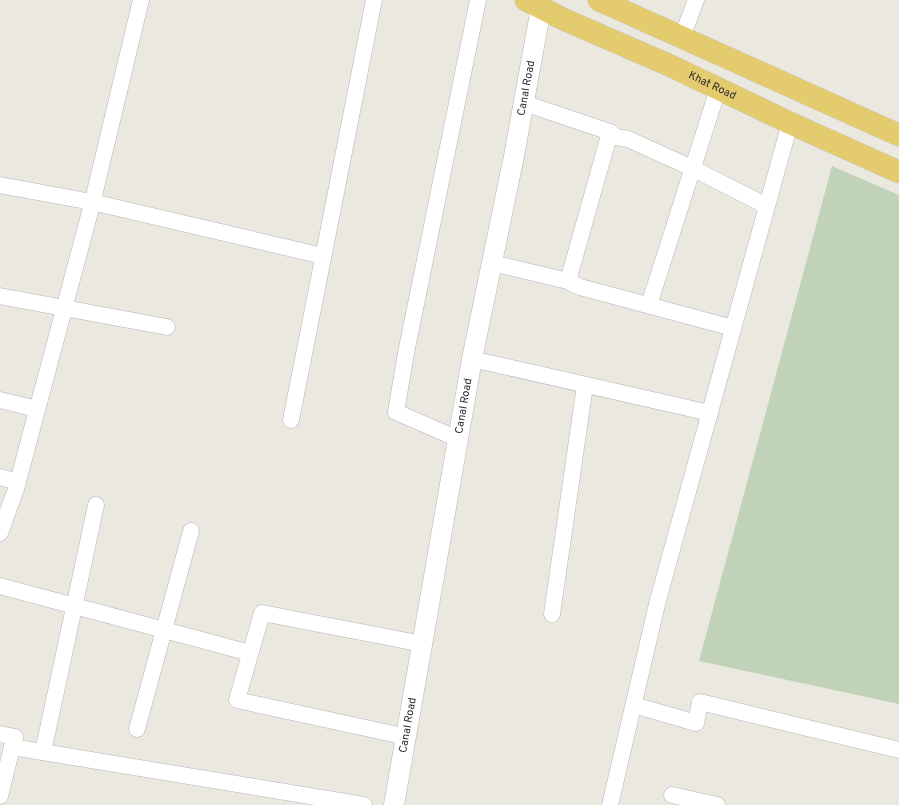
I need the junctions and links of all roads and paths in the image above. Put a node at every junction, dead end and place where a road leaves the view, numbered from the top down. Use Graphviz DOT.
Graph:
graph roads {
  1 [pos="141,0"];
  2 [pos="374,0"];
  3 [pos="478,0"];
  4 [pos="696,0"];
  5 [pos="607,2"];
  6 [pos="537,3"];
  7 [pos="682,37"];
  8 [pos="718,89"];
  9 [pos="524,103"];
  10 [pos="790,123"];
  11 [pos="610,132"];
  12 [pos="899,135"];
  13 [pos="694,169"];
  14 [pos="899,172"];
  15 [pos="0,185"];
  16 [pos="92,202"];
  17 [pos="767,206"];
  18 [pos="323,256"];
  19 [pos="492,263"];
  20 [pos="568,281"];
  21 [pos="0,296"];
  22 [pos="649,305"];
  23 [pos="64,308"];
  24 [pos="167,327"];
  25 [pos="733,328"];
  26 [pos="472,360"];
  27 [pos="585,385"];
  28 [pos="0,400"];
  29 [pos="37,409"];
  30 [pos="710,413"];
  31 [pos="291,420"];
  32 [pos="458,439"];
  33 [pos="0,477"];
  34 [pos="18,482"];
  35 [pos="96,505"];
  36 [pos="191,531"];
  37 [pos="0,533"];
  38 [pos="0,586"];
  39 [pos="76,606"];
  40 [pos="552,614"];
  41 [pos="163,630"];
  42 [pos="423,644"];
  43 [pos="250,653"];
  44 [pos="634,705"];
  45 [pos="137,729"];
  46 [pos="0,734"];
  47 [pos="407,737"];
  48 [pos="12,747"];
  49 [pos="899,750"];
  50 [pos="43,752"];
  51 [pos="672,795"];
  52 [pos="0,796"];
  53 [pos="364,805"];
  54 [pos="394,805"];
  55 [pos="610,805"];
  56 [pos="717,805"];
  1 -- 16 [label="street"];
  2 -- 18 [label="street"];
  3 -- 32 [label="street"];
  4 -- 7 [label="street"];
  5 -- 7 [label="highway"];
  6 -- 8 [label="highway, Khat Road"];
  6 -- 9 [label="street, Canal Road"];
  7 -- 12 [label="highway"];
  8 -- 10 [label="highway, Khat Road"];
  8 -- 13 [label="street"];
  9 -- 11 [label="street"];
  9 -- 19 [label="street, Canal Road"];
  10 -- 14 [label="highway, Khat Road"];
  10 -- 17 [label="street"];
  11 -- 13 [label="street"];
  11 -- 20 [label="street"];
  13 -- 17 [label="street"];
  13 -- 22 [label="street"];
  15 -- 16 [label="street"];
  16 -- 18 [label="street"];
  16 -- 23 [label="street"];
  17 -- 25 [label="street"];
  18 -- 31 [label="street"];
  19 -- 20 [label="street"];
  19 -- 26 [label="street, Canal Road"];
  20 -- 22 [label="street"];
  21 -- 23 [label="street"];
  22 -- 25 [label="street"];
  23 -- 24 [label="street"];
  23 -- 29 [label="street"];
  25 -- 30 [label="street"];
  26 -- 27 [label="street"];
  26 -- 32 [label="street, Canal Road"];
  27 -- 30 [label="street"];
  27 -- 40 [label="street"];
  28 -- 29 [label="street"];
  29 -- 34 [label="street"];
  30 -- 44 [label="street"];
  32 -- 42 [label="street, Canal Road"];
  33 -- 34 [label="street"];
  34 -- 37 [label="street"];
  35 -- 39 [label="street"];
  36 -- 41 [label="street"];
  38 -- 39 [label="street"];
  39 -- 41 [label="street"];
  39 -- 50 [label="street"];
  41 -- 43 [label="street"];
  41 -- 45 [label="street"];
  42 -- 43 [label="street"];
  42 -- 47 [label="street, Canal Road"];
  43 -- 47 [label="street"];
  44 -- 49 [label="street"];
  44 -- 55 [label="street"];
  46 -- 48 [label="street"];
  47 -- 54 [label="street, Canal Road"];
  48 -- 50 [label="street"];
  48 -- 52 [label="street"];
  50 -- 53 [label="street"];
  51 -- 56 [label="street"];
}
